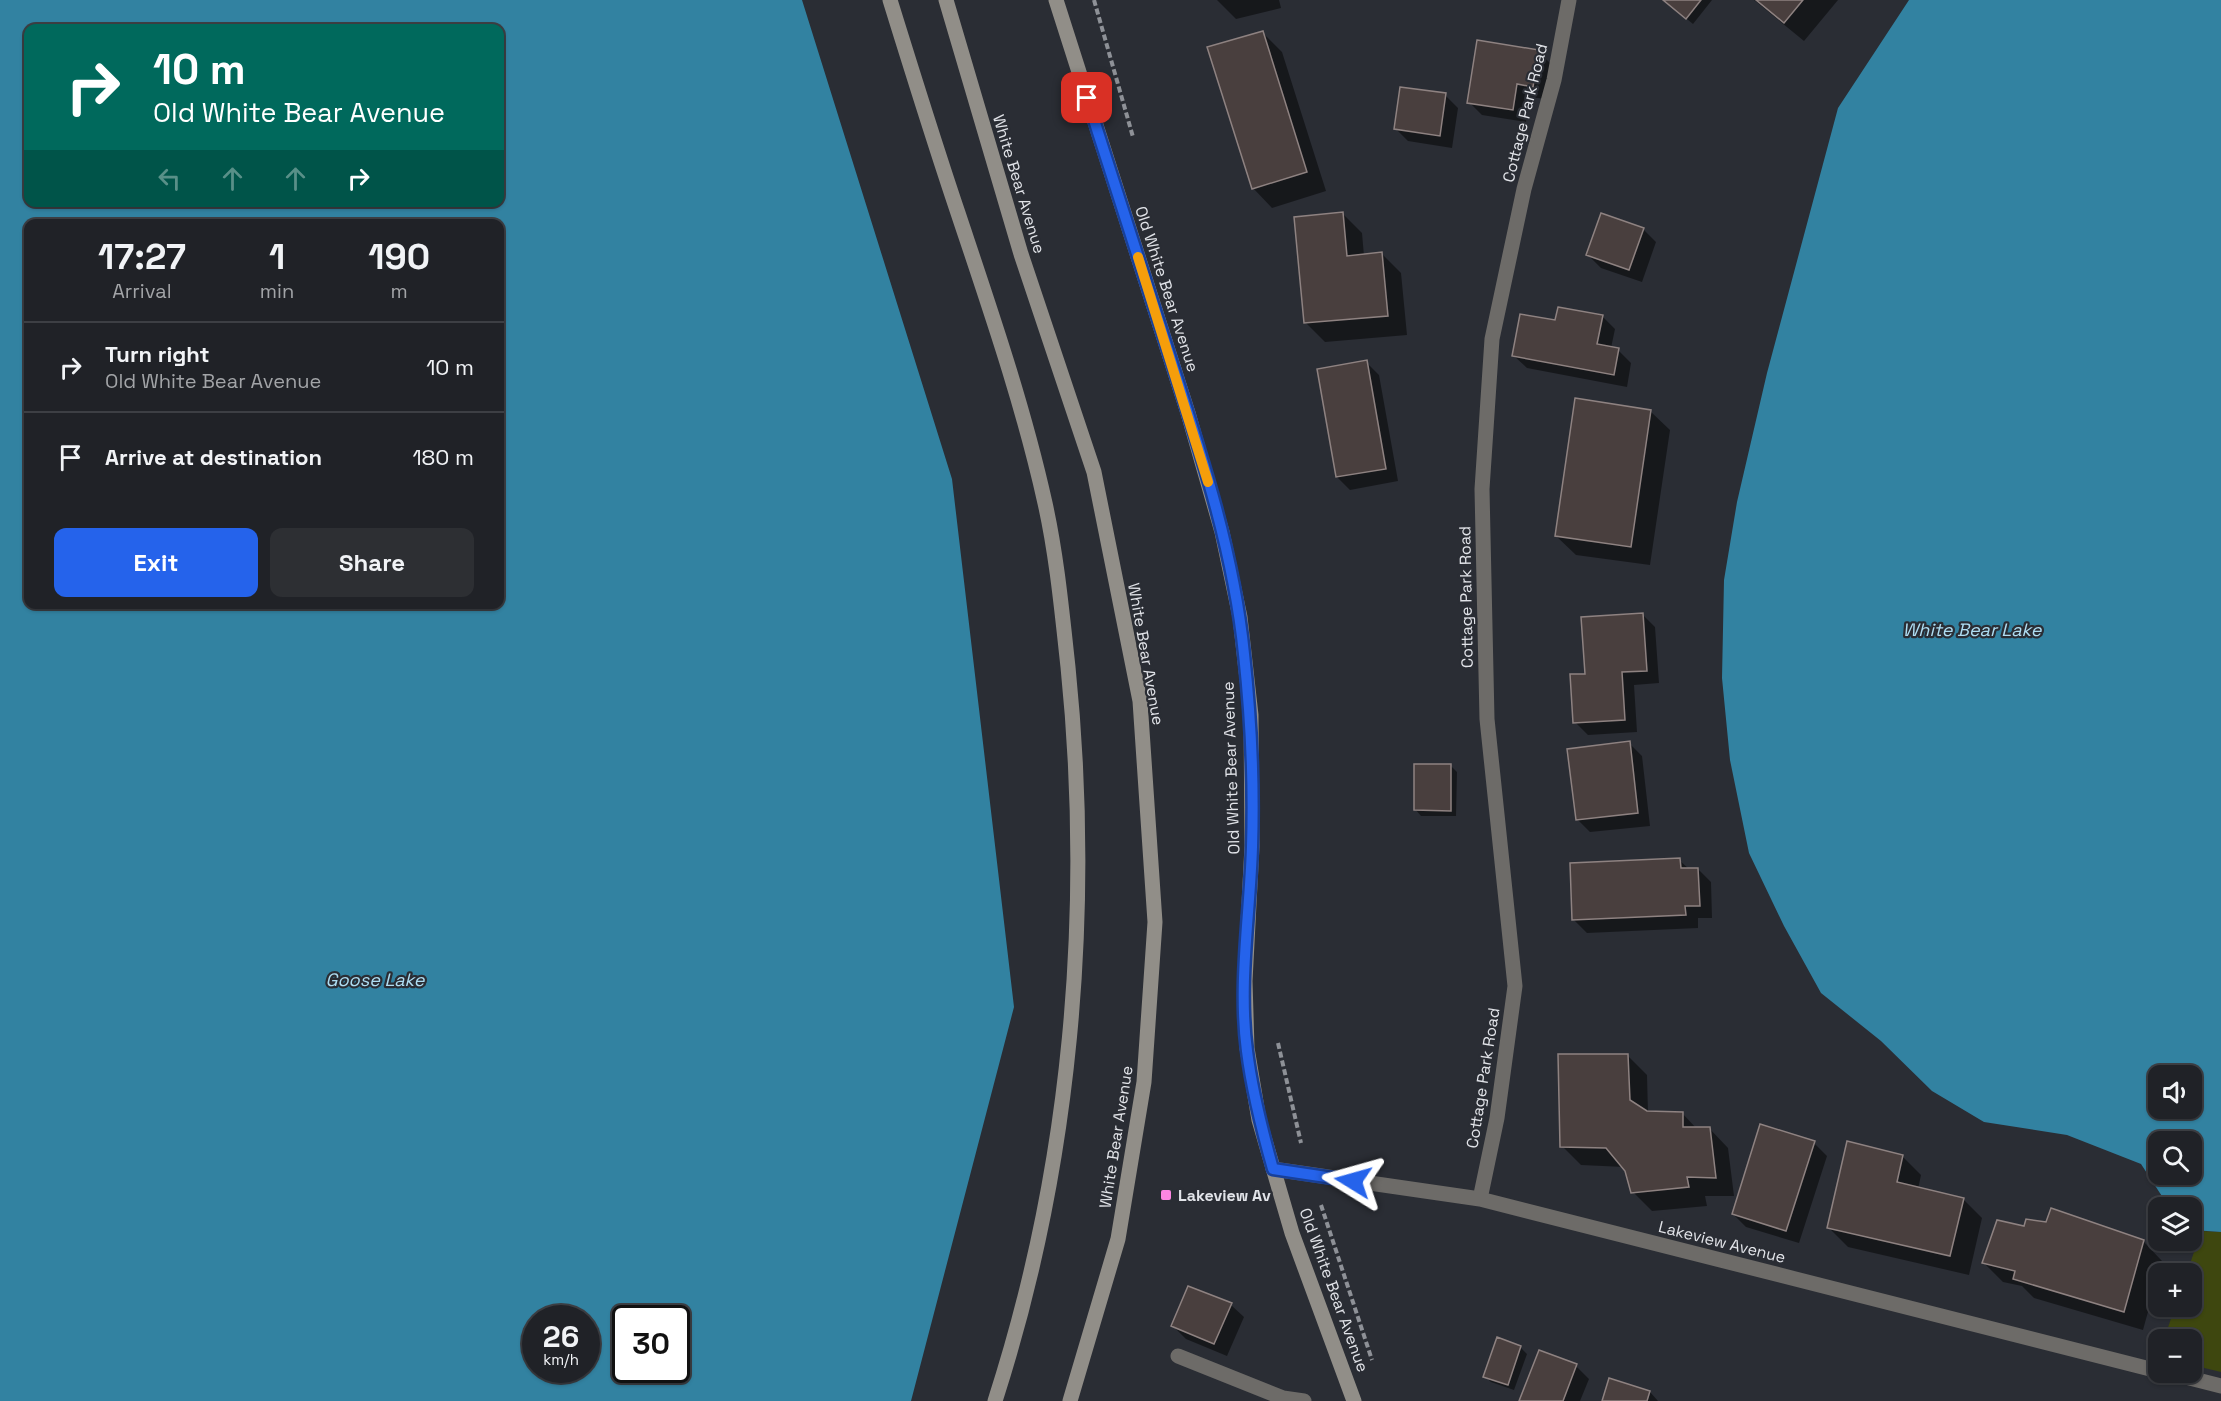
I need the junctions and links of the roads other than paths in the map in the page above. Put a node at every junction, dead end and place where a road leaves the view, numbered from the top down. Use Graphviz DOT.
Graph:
graph roads {
  1 [pos="890,0"];
  2 [pos="946,0"];
  3 [pos="1056,0"];
  4 [pos="1569,0"];
  5 [pos="1273,1169"];
  6 [pos="1480,1199"];
  7 [pos="1178,1356"];
  8 [pos="2148,1368"];
  9 [pos="2202,1381"];
  10 [pos="2221,1386"];
  11 [pos="995,1401"];
  12 [pos="1070,1401"];
  13 [pos="1304,1401"];
  14 [pos="1354,1401"];
  1 -- 11 [label="main road"];
  2 -- 12 [label="main road, White Bear Avenue"];
  3 -- 5 [label="main road, Old White Bear Avenue"];
  4 -- 6 [label="street, Cottage Park Road"];
  5 -- 6 [label="street, Lakeview Avenue"];
  5 -- 14 [label="main road, Old White Bear Avenue"];
  6 -- 8 [label="street, Lakeview Avenue"];
  7 -- 13 [label="street"];
  9 -- 10 [label="street"];
}
